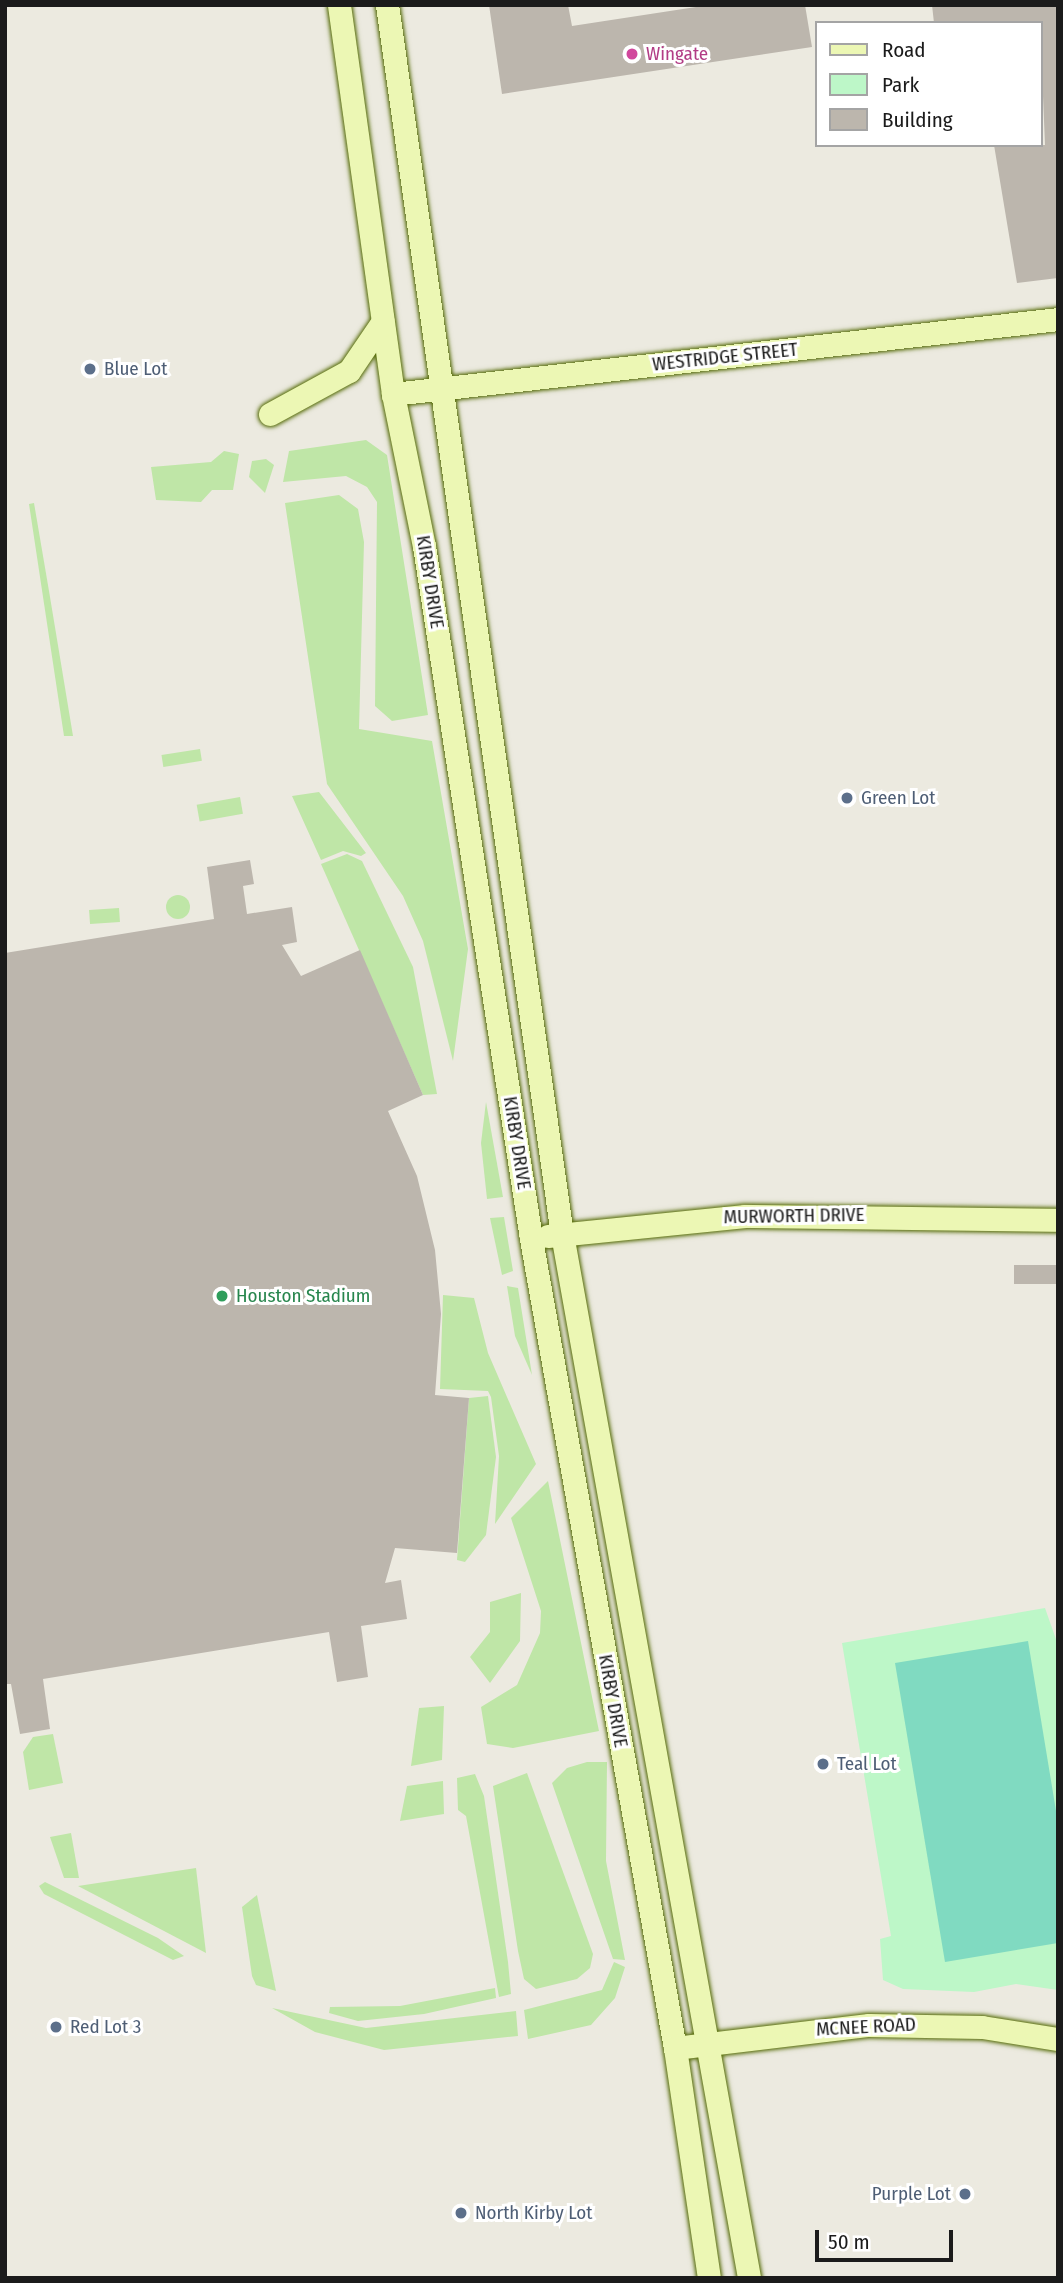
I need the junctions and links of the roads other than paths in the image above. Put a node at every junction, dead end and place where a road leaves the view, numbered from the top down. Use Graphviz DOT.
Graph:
graph roads {
  1 [pos="339,5"];
  2 [pos="387,5"];
  3 [pos="1058,319"];
  4 [pos="383,321"];
  5 [pos="444,388"];
  6 [pos="393,394"];
  7 [pos="270,414"];
  8 [pos="510,868"];
  9 [pos="476,873"];
  10 [pos="1058,1220"];
  11 [pos="562,1234"];
  12 [pos="531,1239"];
  13 [pos="636,1641"];
  14 [pos="603,1647"];
  15 [pos="1058,2039"];
  16 [pos="709,2043"];
  17 [pos="675,2048"];
  18 [pos="709,2278"];
  19 [pos="749,2278"];
  1 -- 4 [label="main road, KIRBY DRIVE"];
  2 -- 5 [label="main road, KIRBY DRIVE"];
  3 -- 5 [label="main road, WESTRIDGE STREET"];
  4 -- 6 [label="main road, KIRBY DRIVE"];
  4 -- 7 [label="main road"];
  5 -- 6 [label="main road, WESTRIDGE STREET"];
  5 -- 8 [label="main road, KIRBY DRIVE"];
  6 -- 9 [label="main road, KIRBY DRIVE"];
  8 -- 9 [label="main road"];
  8 -- 11 [label="main road, KIRBY DRIVE"];
  9 -- 12 [label="main road, KIRBY DRIVE"];
  10 -- 11 [label="main road, MURWORTH DRIVE"];
  11 -- 12 [label="main road, MURWORTH DRIVE"];
  11 -- 13 [label="main road, KIRBY DRIVE"];
  12 -- 14 [label="main road, KIRBY DRIVE"];
  13 -- 14 [label="main road"];
  13 -- 16 [label="main road, KIRBY DRIVE"];
  14 -- 17 [label="main road, KIRBY DRIVE"];
  15 -- 16 [label="main road, MCNEE ROAD"];
  16 -- 17 [label="main road, MCNEE ROAD"];
  16 -- 19 [label="main road, KIRBY DRIVE"];
  17 -- 18 [label="main road, KIRBY DRIVE"];
}
